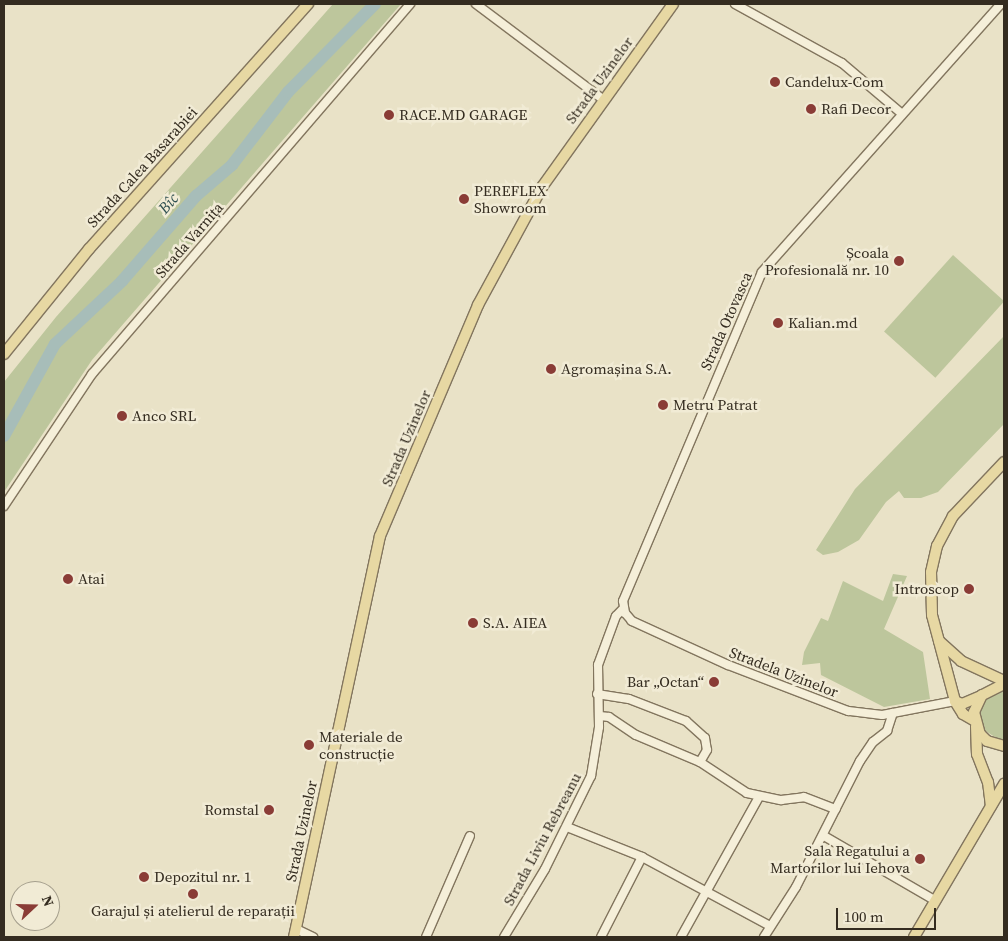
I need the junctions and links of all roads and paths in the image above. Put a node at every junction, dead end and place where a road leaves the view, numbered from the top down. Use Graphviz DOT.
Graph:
graph roads {
  1 [pos="308,4"];
  2 [pos="410,4"];
  3 [pos="476,4"];
  4 [pos="673,4"];
  5 [pos="735,4"];
  6 [pos="1001,4"];
  7 [pos="604,100"];
  8 [pos="901,113"];
  9 [pos="4,354"];
  10 [pos="1004,462"];
  11 [pos="4,506"];
  12 [pos="623,605"];
  13 [pos="937,638"];
  14 [pos="1004,683"];
  15 [pos="597,694"];
  16 [pos="982,695"];
  17 [pos="955,701"];
  18 [pos="893,713"];
  19 [pos="600,716"];
  20 [pos="975,724"];
  21 [pos="1004,746"];
  22 [pos="700,762"];
  23 [pos="1004,784"];
  24 [pos="759,797"];
  25 [pos="991,807"];
  26 [pos="836,809"];
  27 [pos="567,827"];
  28 [pos="470,836"];
  29 [pos="824,836"];
  30 [pos="642,857"];
  31 [pos="705,893"];
  32 [pos="936,901"];
  33 [pos="770,926"];
  34 [pos="295,933"];
  35 [pos="313,937"];
  36 [pos="426,937"];
  37 [pos="504,937"];
  38 [pos="602,937"];
  39 [pos="681,937"];
  40 [pos="764,937"];
  41 [pos="914,937"];
  1 -- 9 [label="main road, Strada Calea Basarabiei"];
  2 -- 11 [label="street, Strada Varnița"];
  3 -- 7 [label="street"];
  4 -- 7 [label="main road, Strada Uzinelor"];
  5 -- 8 [label="street"];
  6 -- 8 [label="street, Strada Otovasca"];
  7 -- 34 [label="main road, Strada Uzinelor"];
  8 -- 12 [label="street, Strada Otovasca"];
  10 -- 13 [label="main road"];
  12 -- 15 [label="street, Strada Liviu Rebreanu"];
  12 -- 18 [label="street, Stradela Uzinelor"];
  13 -- 14 [label="main road"];
  13 -- 17 [label="main road"];
  14 -- 16 [label="main road"];
  15 -- 19 [label="street, Strada Liviu Rebreanu"];
  15 -- 22 [label="street"];
  16 -- 17 [label="main road"];
  16 -- 20 [label="main road"];
  17 -- 18 [label="street, Stradela Uzinelor"];
  17 -- 20 [label="main road"];
  18 -- 26 [label="street"];
  19 -- 22 [label="street"];
  19 -- 27 [label="street, Strada Liviu Rebreanu"];
  20 -- 21 [label="main road"];
  20 -- 25 [label="main road"];
  22 -- 24 [label="street"];
  23 -- 25 [label="main road"];
  24 -- 26 [label="street"];
  24 -- 31 [label="street"];
  25 -- 32 [label="main road"];
  26 -- 29 [label="street"];
  27 -- 30 [label="street"];
  27 -- 37 [label="street, Strada Liviu Rebreanu"];
  28 -- 36 [label="street"];
  29 -- 32 [label="street"];
  29 -- 33 [label="street"];
  30 -- 31 [label="street"];
  30 -- 38 [label="street"];
  31 -- 33 [label="street"];
  31 -- 39 [label="street"];
  32 -- 41 [label="main road"];
  33 -- 40 [label="street"];
  34 -- 35 [label="street"];
}
